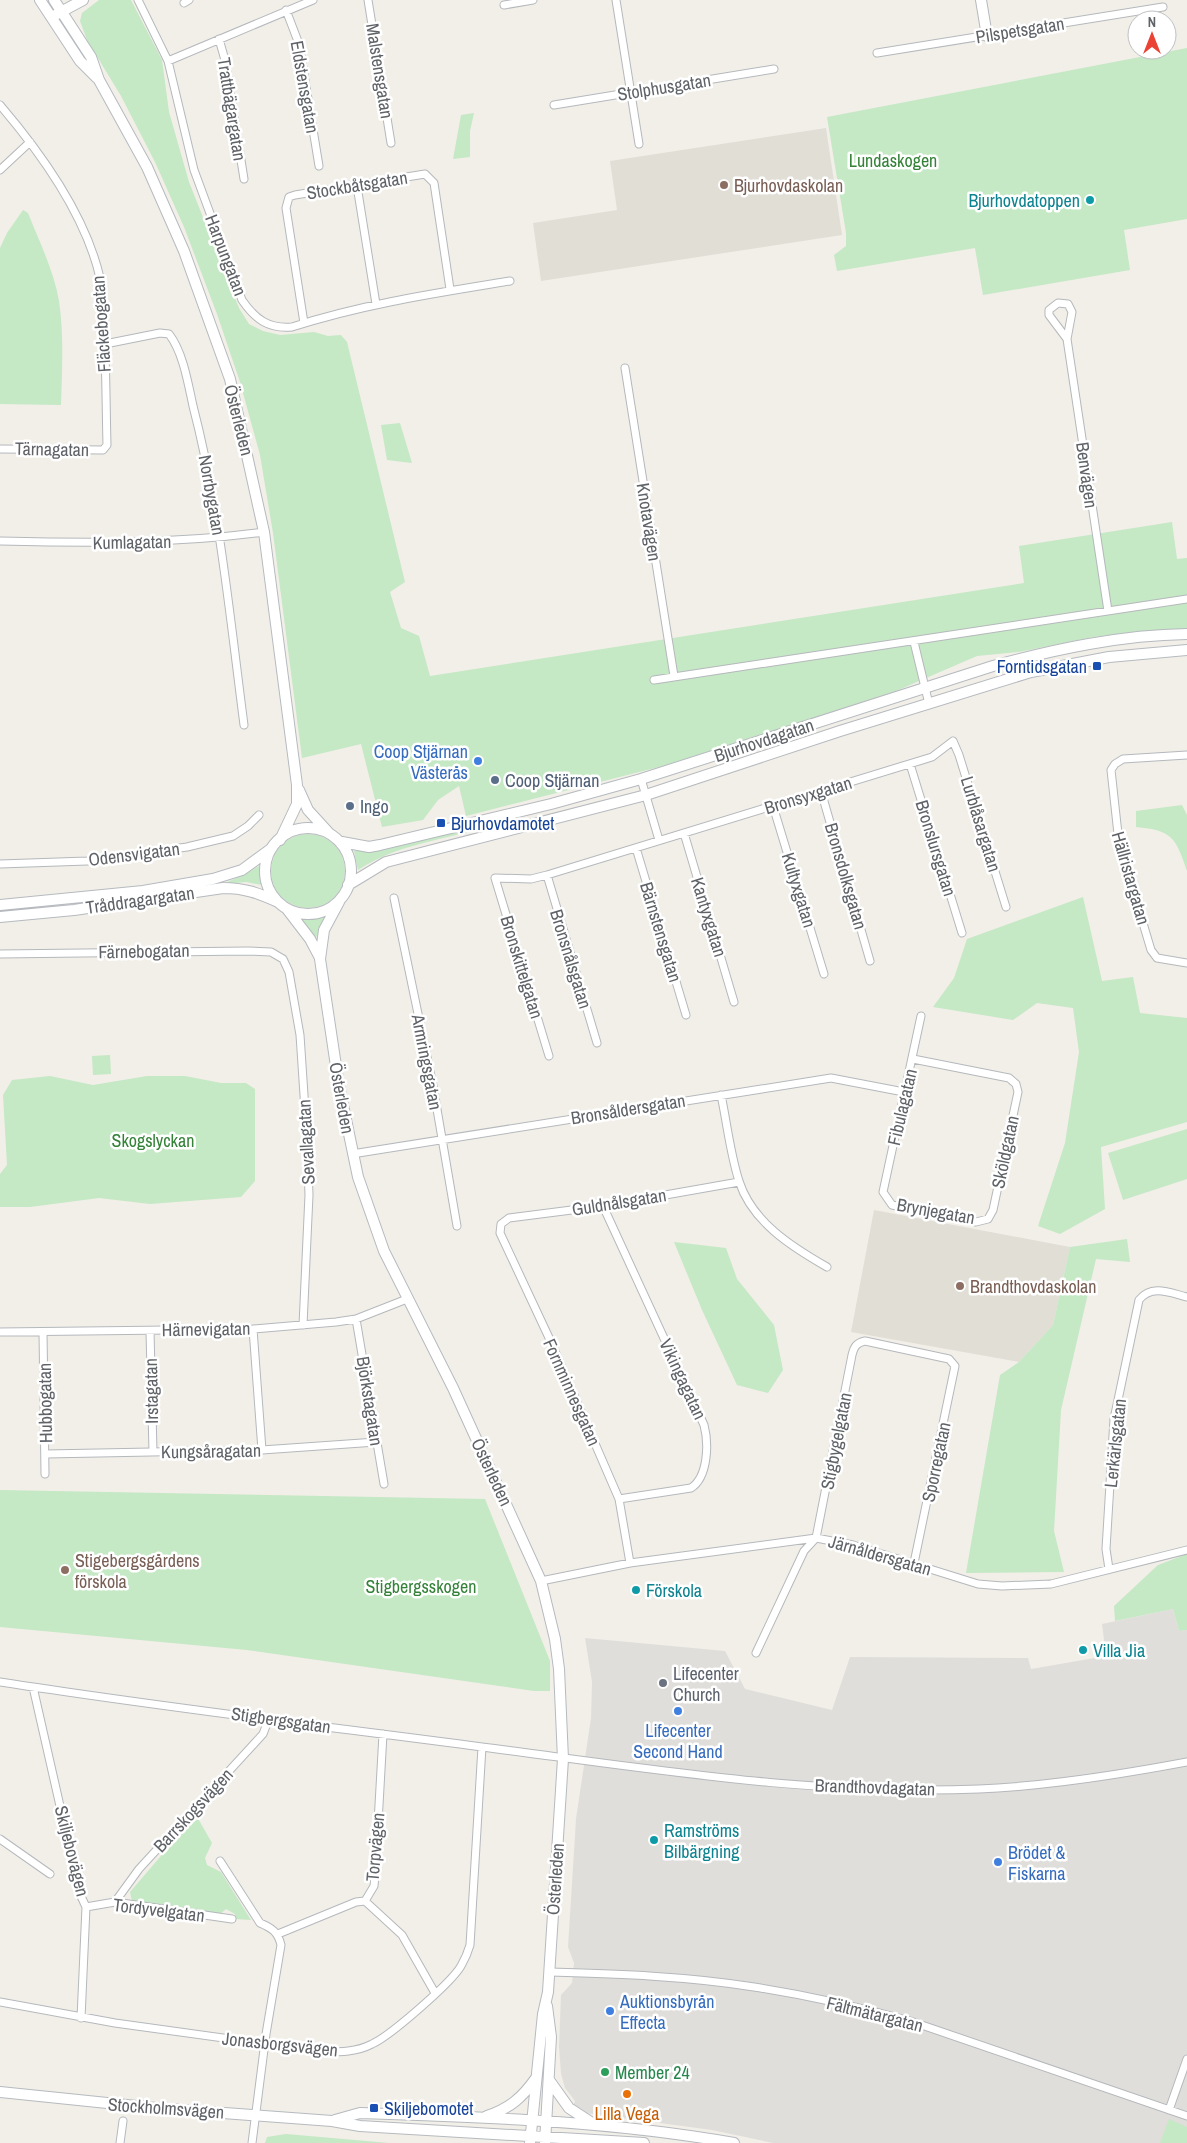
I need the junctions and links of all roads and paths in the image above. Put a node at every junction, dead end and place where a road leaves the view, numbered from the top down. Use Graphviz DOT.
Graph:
graph roads {
  1 [pos="40,0"];
  2 [pos="54,0"];
  3 [pos="83,0"];
  4 [pos="138,0"];
  5 [pos="313,0"];
  6 [pos="368,0"];
  7 [pos="534,0"];
  8 [pos="616,0"];
  9 [pos="981,0"];
  10 [pos="504,5"];
  11 [pos="1163,7"];
  12 [pos="286,10"];
  13 [pos="62,11"];
  14 [pos="51,17"];
  15 [pos="986,36"];
  16 [pos="219,39"];
  17 [pos="877,52"];
  18 [pos="168,61"];
  19 [pos="774,69"];
  20 [pos="99,80"];
  21 [pos="631,92"];
  22 [pos="0,105"];
  23 [pos="554,105"];
  24 [pos="30,142"];
  25 [pos="391,143"];
  26 [pos="639,144"];
  27 [pos="319,166"];
  28 [pos="0,170"];
  29 [pos="244,179"];
  30 [pos="357,186"];
  31 [pos="510,281"];
  32 [pos="450,290"];
  33 [pos="376,304"];
  34 [pos="304,323"];
  35 [pos="1067,339"];
  36 [pos="105,344"];
  37 [pos="624,368"];
  38 [pos="0,448"];
  39 [pos="103,450"];
  40 [pos="264,532"];
  41 [pos="220,538"];
  42 [pos="0,541"];
  43 [pos="1187,598"];
  44 [pos="1108,611"];
  45 [pos="1187,634"];
  46 [pos="914,642"];
  47 [pos="1187,650"];
  48 [pos="674,676"];
  49 [pos="654,680"];
  50 [pos="926,687"];
  51 [pos="929,704"];
  52 [pos="244,725"];
  53 [pos="953,741"];
  54 [pos="1187,755"];
  55 [pos="910,764"];
  56 [pos="641,779"];
  57 [pos="298,785"];
  58 [pos="821,791"];
  59 [pos="646,795"];
  60 [pos="552,804"];
  61 [pos="773,806"];
  62 [pos="259,815"];
  63 [pos="555,819"];
  64 [pos="684,833"];
  65 [pos="331,836"];
  66 [pos="280,840"];
  67 [pos="660,840"];
  68 [pos="342,842"];
  69 [pos="272,848"];
  70 [pos="636,848"];
  71 [pos="0,864"];
  72 [pos="546,875"];
  73 [pos="495,878"];
  74 [pos="348,885"];
  75 [pos="394,898"];
  76 [pos="278,902"];
  77 [pos="339,902"];
  78 [pos="0,906"];
  79 [pos="1006,908"];
  80 [pos="288,909"];
  81 [pos="0,917"];
  82 [pos="962,933"];
  83 [pos="0,954"];
  84 [pos="320,959"];
  85 [pos="870,961"];
  86 [pos="285,962"];
  87 [pos="1187,963"];
  88 [pos="824,974"];
  89 [pos="734,1002"];
  90 [pos="686,1015"];
  91 [pos="921,1016"];
  92 [pos="597,1043"];
  93 [pos="549,1056"];
  94 [pos="912,1059"];
  95 [pos="904,1092"];
  96 [pos="721,1095"];
  97 [pos="441,1138"];
  98 [pos="352,1154"];
  99 [pos="739,1182"];
  100 [pos="886,1198"];
  101 [pos="603,1206"];
  102 [pos="988,1218"];
  103 [pos="501,1225"];
  104 [pos="457,1226"];
  105 [pos="827,1266"];
  106 [pos="1187,1297"];
  107 [pos="407,1299"];
  108 [pos="356,1319"];
  109 [pos="303,1325"];
  110 [pos="253,1329"];
  111 [pos="150,1330"];
  112 [pos="0,1332"];
  113 [pos="43,1332"];
  114 [pos="856,1345"];
  115 [pos="376,1442"];
  116 [pos="262,1450"];
  117 [pos="153,1452"];
  118 [pos="46,1454"];
  119 [pos="45,1474"];
  120 [pos="384,1484"];
  121 [pos="619,1499"];
  122 [pos="816,1538"];
  123 [pos="1187,1550"];
  124 [pos="630,1563"];
  125 [pos="914,1563"];
  126 [pos="1109,1569"];
  127 [pos="541,1581"];
  128 [pos="756,1653"];
  129 [pos="0,1682"];
  130 [pos="33,1687"];
  131 [pos="270,1718"];
  132 [pos="383,1734"];
  133 [pos="482,1747"];
  134 [pos="563,1759"];
  135 [pos="1187,1762"];
  136 [pos="0,1839"];
  137 [pos="220,1861"];
  138 [pos="50,1874"];
  139 [pos="365,1900"];
  140 [pos="115,1902"];
  141 [pos="86,1907"];
  142 [pos="232,1919"];
  143 [pos="278,1934"];
  144 [pos="549,1972"];
  145 [pos="435,1993"];
  146 [pos="0,2002"];
  147 [pos="547,2005"];
  148 [pos="81,2018"];
  149 [pos="266,2044"];
  150 [pos="1187,2060"];
  151 [pos="536,2078"];
  152 [pos="549,2080"];
  153 [pos="0,2092"];
  154 [pos="1169,2110"];
  155 [pos="257,2114"];
  156 [pos="1187,2116"];
  157 [pos="484,2117"];
  158 [pos="532,2120"];
  159 [pos="123,2121"];
  160 [pos="332,2121"];
  161 [pos="547,2121"];
  162 [pos="595,2124"];
  163 [pos="530,2140"];
  164 [pos="546,2140"];
  165 [pos="120,2143"];
  166 [pos="252,2143"];
  167 [pos="644,2143"];
  168 [pos="734,2143"];
  1 -- 14 [label="main road, Österleden"];
  2 -- 13 [label="main road, Österleden"];
  3 -- 13 [label="main road"];
  4 -- 18 [label="street, Harpungatan"];
  5 -- 12 [label="street"];
  6 -- 25 [label="street, Malstensgatan"];
  7 -- 10 [label="street"];
  8 -- 21 [label="street"];
  9 -- 15 [label="main road"];
  11 -- 15 [label="street, Pilspetsgatan"];
  12 -- 16 [label="street"];
  12 -- 27 [label="street, Eldstensgatan"];
  13 -- 14 [label="main road"];
  13 -- 20 [label="main road, Österleden"];
  14 -- 20 [label="main road, Österleden"];
  15 -- 17 [label="street, Pilspetsgatan"];
  16 -- 18 [label="street"];
  16 -- 29 [label="street, Trattbägargatan"];
  18 -- 34 [label="street, Harpungatan"];
  19 -- 21 [label="street, Stolphusgatan"];
  20 -- 40 [label="main road, Österleden"];
  21 -- 23 [label="street, Stolphusgatan"];
  21 -- 26 [label="street"];
  22 -- 24 [label="street, Fläckebogatan"];
  24 -- 28 [label="street"];
  24 -- 36 [label="street, Fläckebogatan"];
  30 -- 32 [label="street, Stockbåtsgatan"];
  30 -- 33 [label="street"];
  30 -- 34 [label="street, Stockbåtsgatan"];
  31 -- 32 [label="street, Harpungatan"];
  32 -- 33 [label="street, Harpungatan"];
  33 -- 34 [label="street, Harpungatan"];
  35 -- 35 [label="street, Benvägen"];
  35 -- 44 [label="street, Benvägen"];
  36 -- 39 [label="street, Fläckebogatan"];
  36 -- 41 [label="street, Norrbygatan"];
  37 -- 48 [label="street, Knotavägen"];
  38 -- 39 [label="street, Tärnagatan"];
  40 -- 41 [label="street, Kumlagatan"];
  40 -- 57 [label="main road, Österleden"];
  41 -- 42 [label="street, Kumlagatan"];
  41 -- 52 [label="street, Norrbygatan"];
  43 -- 44 [label="street"];
  44 -- 46 [label="street"];
  45 -- 50 [label="main road, Bjurhovdagatan"];
  46 -- 48 [label="street"];
  46 -- 50 [label="street"];
  47 -- 51 [label="main road, Bjurhovdagatan"];
  48 -- 49 [label="street"];
  50 -- 51 [label="street"];
  50 -- 56 [label="main road, Bjurhovdagatan"];
  51 -- 59 [label="main road, Bjurhovdagatan"];
  53 -- 55 [label="street, Bronsyxgatan"];
  53 -- 79 [label="street, Lurblåsargatan"];
  54 -- 87 [label="street, Hällristargatan"];
  55 -- 58 [label="street, Bronsyxgatan"];
  55 -- 82 [label="street, Bronslursgatan"];
  56 -- 59 [label="street"];
  56 -- 60 [label="main road, Bjurhovdagatan"];
  57 -- 65 [label="main road, Österleden"];
  57 -- 66 [label="main road, Österleden"];
  58 -- 61 [label="street, Bronsyxgatan"];
  58 -- 85 [label="street, Bronsdolksgatan"];
  59 -- 63 [label="main road, Bjurhovdagatan"];
  59 -- 67 [label="street"];
  60 -- 63 [label="main road"];
  60 -- 68 [label="main road, Bjurhovdagatan"];
  61 -- 64 [label="street, Bronsyxgatan"];
  61 -- 88 [label="street, Kultyxgatan"];
  62 -- 71 [label="street, Odensvigatan"];
  63 -- 74 [label="main road, Bjurhovdagatan"];
  64 -- 67 [label="street, Bronsyxgatan"];
  64 -- 89 [label="street, Kantyxgatan"];
  65 -- 66 [label="main road"];
  65 -- 68 [label="main road"];
  66 -- 69 [label="main road"];
  67 -- 70 [label="street, Bronsyxgatan"];
  68 -- 74 [label="main road"];
  69 -- 76 [label="main road"];
  69 -- 78 [label="main road, Tråddragargatan"];
  70 -- 72 [label="street, Bronsyxgatan"];
  70 -- 90 [label="street, Bärnstensgatan"];
  72 -- 73 [label="street, Bronsyxgatan"];
  72 -- 92 [label="street, Bronsnålsgatan"];
  73 -- 93 [label="street, Bronskittelgatan"];
  74 -- 77 [label="main road"];
  75 -- 97 [label="street, Armringsgatan"];
  76 -- 80 [label="main road"];
  76 -- 81 [label="main road, Tråddragargatan"];
  77 -- 80 [label="main road"];
  77 -- 84 [label="main road, Österleden"];
  80 -- 84 [label="main road, Österleden"];
  83 -- 86 [label="street, Färnebogatan"];
  84 -- 98 [label="main road, Österleden"];
  86 -- 109 [label="street, Sevallagatan"];
  91 -- 94 [label="street, Fibulagatan"];
  94 -- 95 [label="street, Fibulagatan"];
  94 -- 102 [label="street, Sköldgatan"];
  95 -- 96 [label="street, Bronsåldersgatan"];
  95 -- 100 [label="street, Fibulagatan"];
  96 -- 97 [label="street, Bronsåldersgatan"];
  96 -- 99 [label="street"];
  97 -- 98 [label="street, Bronsåldersgatan"];
  97 -- 104 [label="street, Armringsgatan"];
  98 -- 107 [label="main road, Österleden"];
  99 -- 101 [label="street, Guldnålsgatan"];
  99 -- 105 [label="street"];
  100 -- 102 [label="street, Brynjegatan"];
  101 -- 103 [label="street, Guldnålsgatan"];
  101 -- 121 [label="street, Vikingagatan"];
  103 -- 121 [label="street, Fornminnesgatan"];
  106 -- 126 [label="street, Lerkärlsgatan"];
  107 -- 108 [label="street, Härnevigatan"];
  107 -- 127 [label="main road, Österleden"];
  108 -- 109 [label="street, Härnevigatan"];
  108 -- 115 [label="street, Björkstagatan"];
  109 -- 110 [label="street, Härnevigatan"];
  110 -- 111 [label="street, Härnevigatan"];
  110 -- 116 [label="street"];
  111 -- 113 [label="street, Härnevigatan"];
  111 -- 117 [label="street, Irstagatan"];
  112 -- 113 [label="street, Härnevigatan"];
  113 -- 118 [label="street, Hubbogatan"];
  114 -- 122 [label="street, Stigbygelgatan"];
  114 -- 125 [label="street, Sporregatan"];
  115 -- 116 [label="street, Kungsåragatan"];
  115 -- 120 [label="street, Björkstagatan"];
  116 -- 117 [label="street, Kungsåragatan"];
  117 -- 118 [label="street, Kungsåragatan"];
  118 -- 119 [label="street, Hubbogatan"];
  121 -- 124 [label="street, Fornminnesgatan"];
  122 -- 124 [label="street, Järnåldersgatan"];
  122 -- 125 [label="street, Järnåldersgatan"];
  122 -- 128 [label="street"];
  123 -- 126 [label="street, Järnåldersgatan"];
  124 -- 127 [label="street, Järnåldersgatan"];
  125 -- 126 [label="street, Järnåldersgatan"];
  127 -- 134 [label="main road, Österleden"];
  129 -- 130 [label="street, Stigbergsgatan"];
  130 -- 131 [label="street, Stigbergsgatan"];
  130 -- 141 [label="street, Skiljebovägen"];
  131 -- 132 [label="street, Stigbergsgatan"];
  131 -- 140 [label="street, Barrskogsvägen"];
  132 -- 133 [label="street, Stigbergsgatan"];
  132 -- 139 [label="street, Torpvägen"];
  133 -- 134 [label="street, Stigbergsgatan"];
  133 -- 145 [label="street, Jonasborgsvägen"];
  134 -- 135 [label="street, Brandthovdagatan"];
  134 -- 144 [label="main road, Österleden"];
  136 -- 138 [label="street"];
  137 -- 143 [label="street"];
  139 -- 143 [label="street"];
  139 -- 145 [label="street, Torpvägen"];
  140 -- 141 [label="street, Tordyvelgatan"];
  140 -- 142 [label="street, Tordyvelgatan"];
  141 -- 148 [label="street, Skiljebovägen"];
  143 -- 149 [label="street"];
  144 -- 147 [label="main road, Österleden"];
  144 -- 154 [label="street, Fältmätargatan"];
  145 -- 149 [label="street, Jonasborgsvägen"];
  146 -- 148 [label="street, Jonasborgsvägen"];
  147 -- 151 [label="main road, Österleden"];
  147 -- 152 [label="main road, Österleden"];
  148 -- 149 [label="street, Jonasborgsvägen"];
  149 -- 155 [label="street"];
  150 -- 154 [label="street"];
  151 -- 157 [label="main road"];
  151 -- 158 [label="main road, Österleden"];
  152 -- 161 [label="main road, Österleden"];
  152 -- 162 [label="main road"];
  153 -- 155 [label="main road, Stockholmsvägen"];
  154 -- 156 [label="street, Fältmätargatan"];
  155 -- 160 [label="main road, Stockholmsvägen"];
  155 -- 166 [label="street"];
  157 -- 158 [label="main road, Stockholmsvägen"];
  157 -- 160 [label="main road, Stockholmsvägen"];
  158 -- 161 [label="main road, Stockholmsvägen"];
  158 -- 163 [label="main road, Österleden"];
  159 -- 165 [label="street"];
  160 -- 163 [label="main road, Stockholmsvägen"];
  161 -- 162 [label="main road, Stockholmsvägen"];
  161 -- 164 [label="main road, Österleden"];
  162 -- 168 [label="main road, Stockholmsvägen"];
  163 -- 164 [label="main road, Stockholmsvägen"];
  164 -- 167 [label="main road, Stockholmsvägen"];
}
